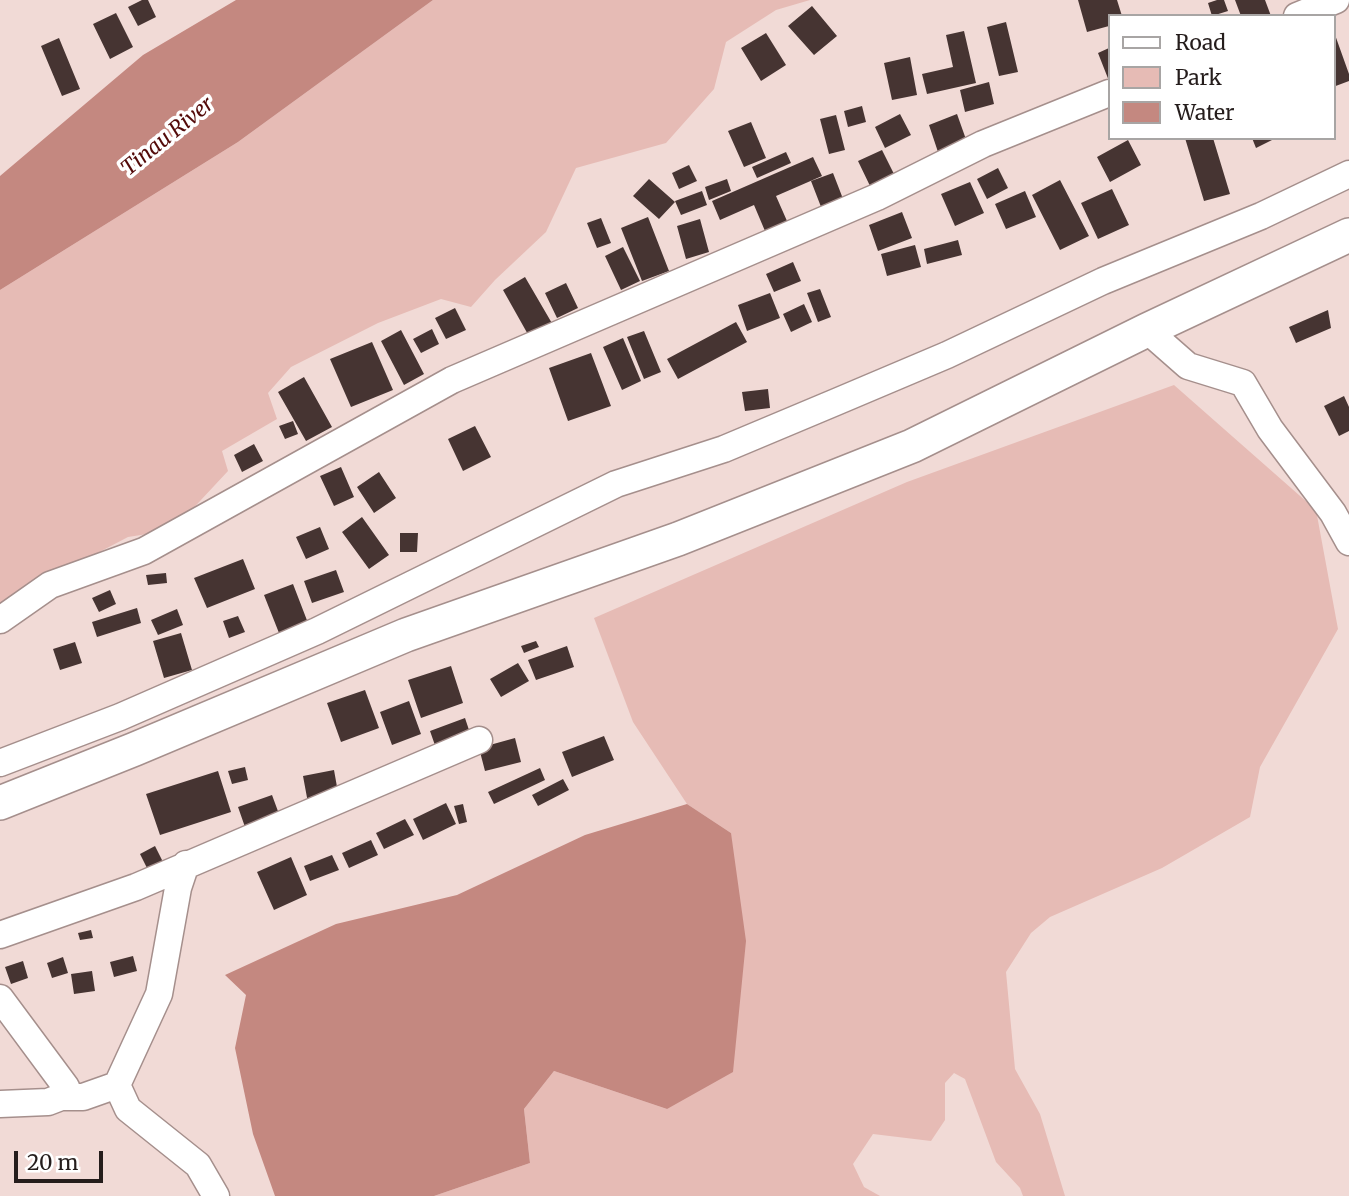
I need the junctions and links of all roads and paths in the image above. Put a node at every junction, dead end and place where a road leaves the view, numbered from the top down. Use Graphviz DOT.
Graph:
graph roads {
  1 [pos="1336,0"];
  2 [pos="1302,14"];
  3 [pos="1108,93"];
  4 [pos="1349,174"];
  5 [pos="1349,235"];
  6 [pos="1147,330"];
  7 [pos="1349,542"];
  8 [pos="0,620"];
  9 [pos="479,740"];
  10 [pos="0,763"];
  11 [pos="0,803"];
  12 [pos="187,864"];
  13 [pos="0,935"];
  14 [pos="0,998"];
  15 [pos="117,1085"];
  16 [pos="61,1097"];
  17 [pos="0,1104"];
  18 [pos="216,1196"];
  1 -- 2 [label="street"];
  3 -- 8 [label="street"];
  4 -- 10 [label="street"];
  5 -- 6 [label="street"];
  6 -- 7 [label="street"];
  6 -- 11 [label="street"];
  9 -- 12 [label="street"];
  12 -- 13 [label="street"];
  12 -- 15 [label="street"];
  14 -- 16 [label="street"];
  15 -- 16 [label="street"];
  15 -- 18 [label="street"];
  16 -- 17 [label="street"];
}
